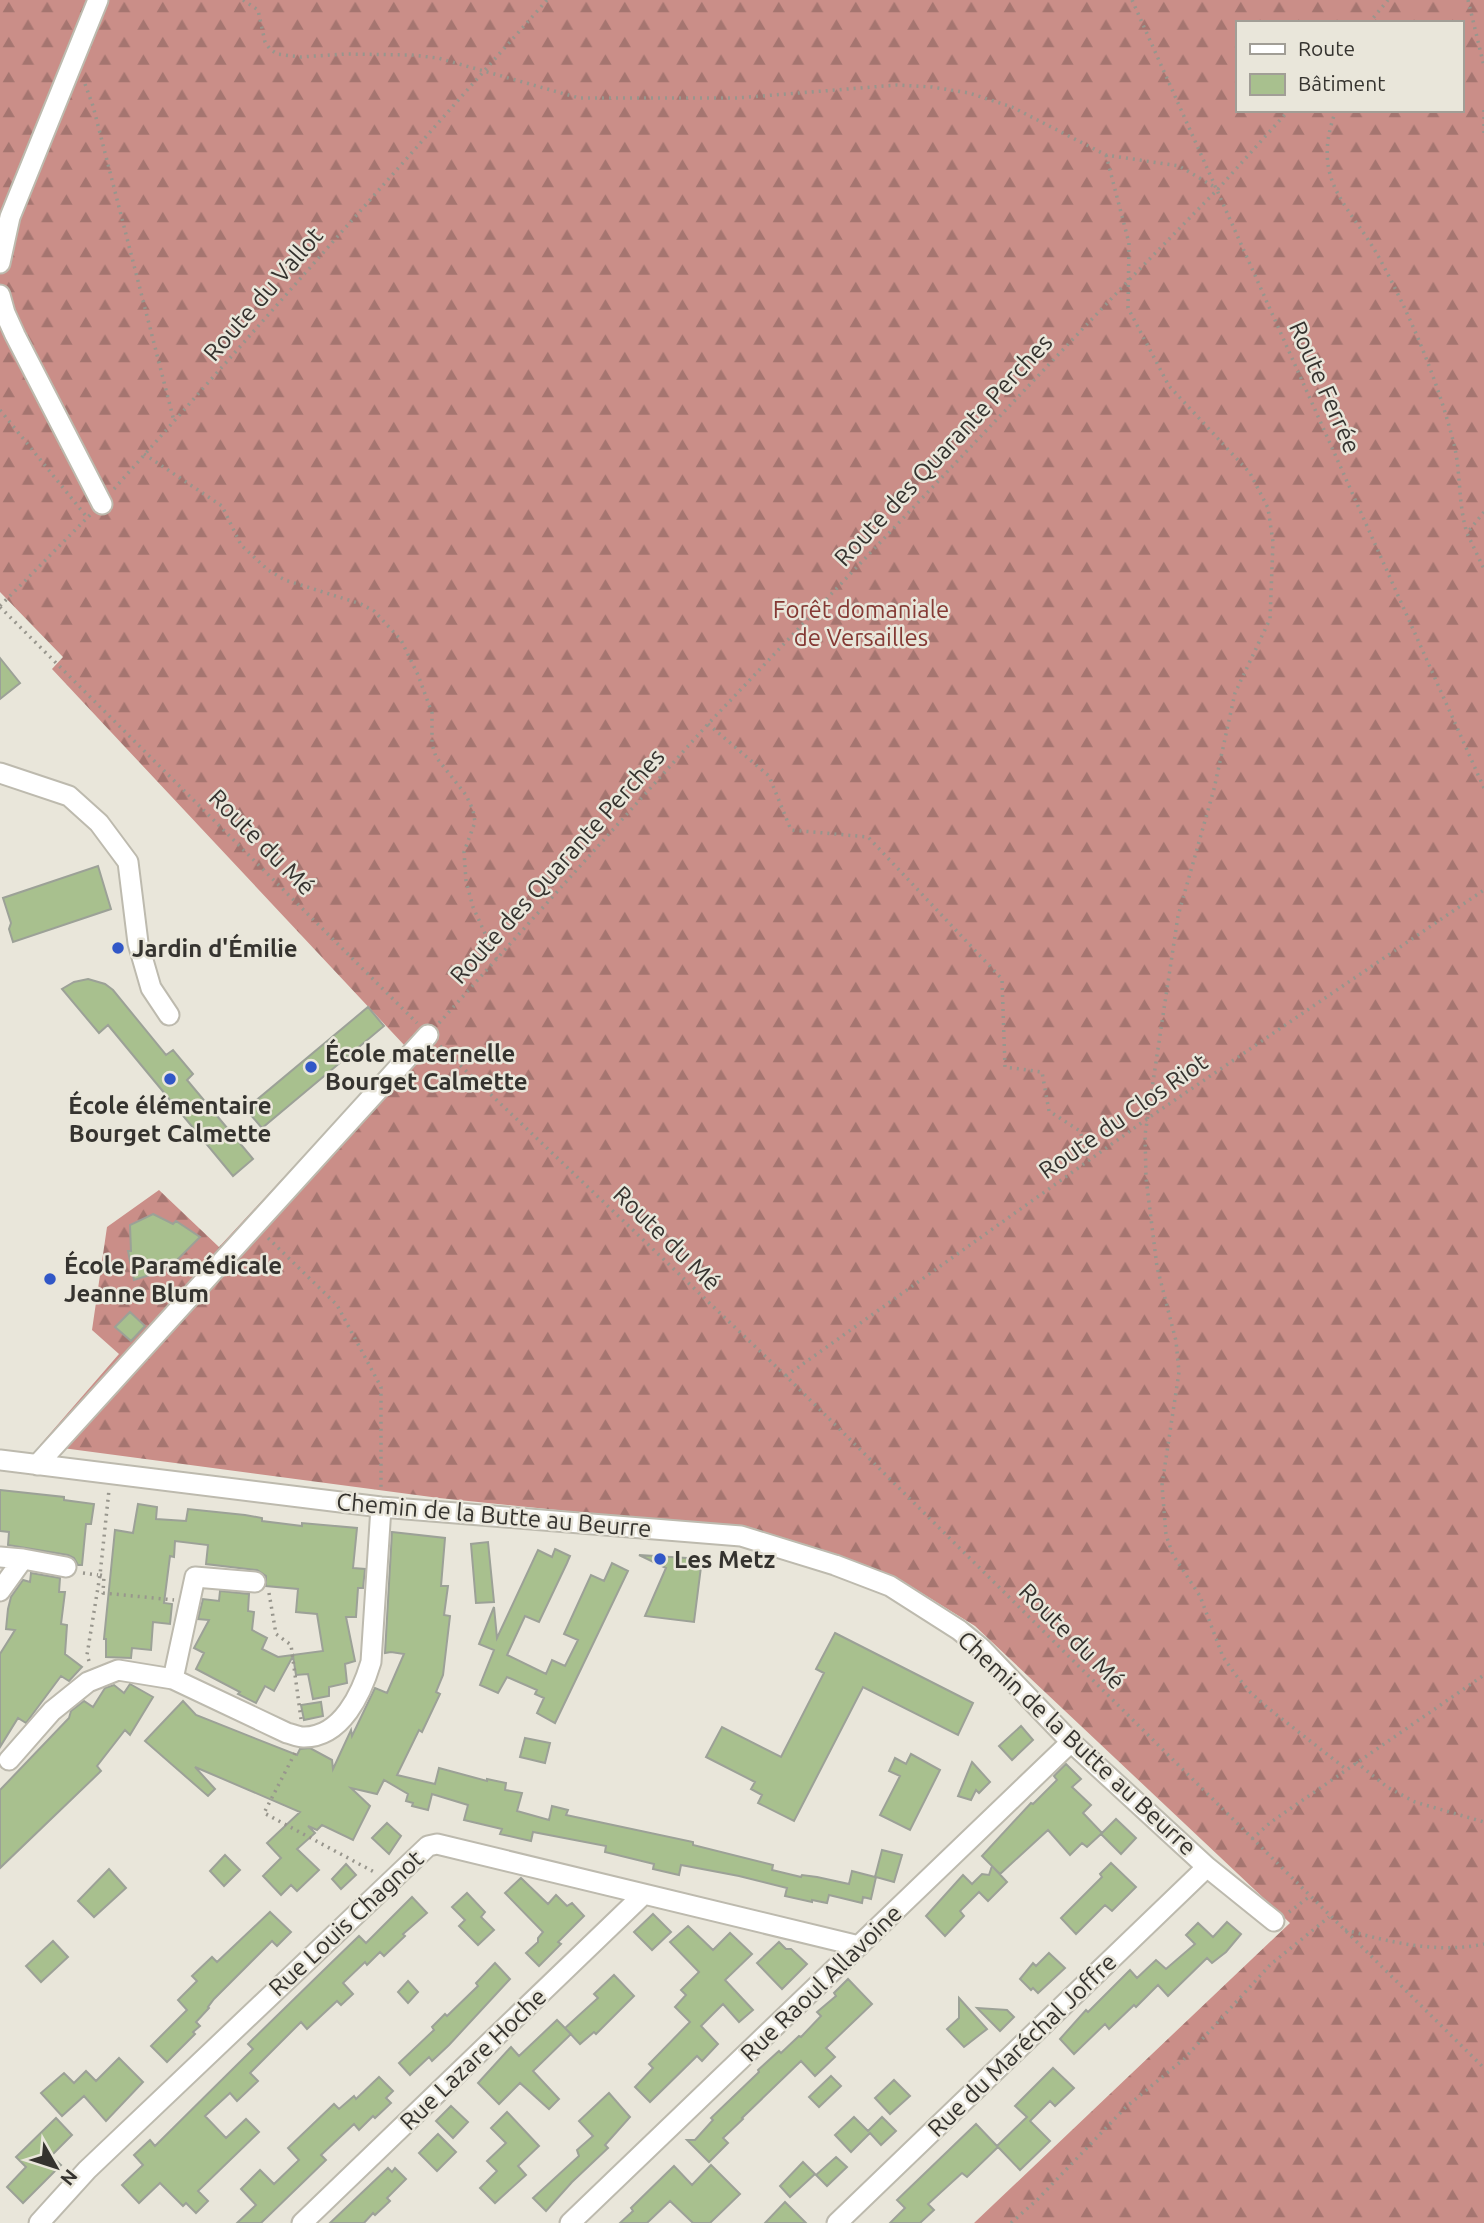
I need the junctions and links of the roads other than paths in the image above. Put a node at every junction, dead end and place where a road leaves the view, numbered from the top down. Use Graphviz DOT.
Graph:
graph roads {
  1 [pos="99,0"];
  2 [pos="0,263"];
  3 [pos="0,295"];
  4 [pos="94,511"];
  5 [pos="0,773"];
  6 [pos="169,1015"];
  7 [pos="428,1035"];
  8 [pos="0,1460"];
  9 [pos="37,1465"];
  10 [pos="381,1507"];
  11 [pos="0,1557"];
  12 [pos="23,1559"];
  13 [pos="66,1567"];
  14 [pos="255,1582"];
  15 [pos="0,1591"];
  16 [pos="173,1679"];
  17 [pos="1071,1742"];
  18 [pos="9,1760"];
  19 [pos="1208,1867"];
  20 [pos="644,1894"];
  21 [pos="1274,1921"];
  22 [pos="859,1945"];
  23 [pos="39,2223"];
  24 [pos="302,2223"];
  25 [pos="570,2223"];
  26 [pos="837,2223"];
  1 -- 2 [label="street"];
  3 -- 4 [label="street"];
  5 -- 6 [label="street"];
  7 -- 9 [label="street"];
  8 -- 9 [label="street, Chemin de la Butte au Beurre"];
  9 -- 10 [label="street, Chemin de la Butte au Beurre"];
  10 -- 16 [label="street"];
  10 -- 17 [label="street, Chemin de la Butte au Beurre"];
  11 -- 12 [label="street"];
  12 -- 13 [label="street"];
  12 -- 15 [label="street"];
  14 -- 16 [label="street"];
  16 -- 18 [label="street"];
  17 -- 19 [label="street, Chemin de la Butte au Beurre"];
  17 -- 22 [label="street, Rue Raoul Allavoine"];
  19 -- 21 [label="street, Chemin de la Butte au Beurre"];
  19 -- 26 [label="street, Rue du Maréchal Joffre"];
  20 -- 22 [label="street, Rue Louis Chagnot"];
  20 -- 23 [label="street, Rue Louis Chagnot"];
  20 -- 24 [label="street, Rue Lazare Hoche"];
  22 -- 25 [label="street, Rue Raoul Allavoine"];
}
